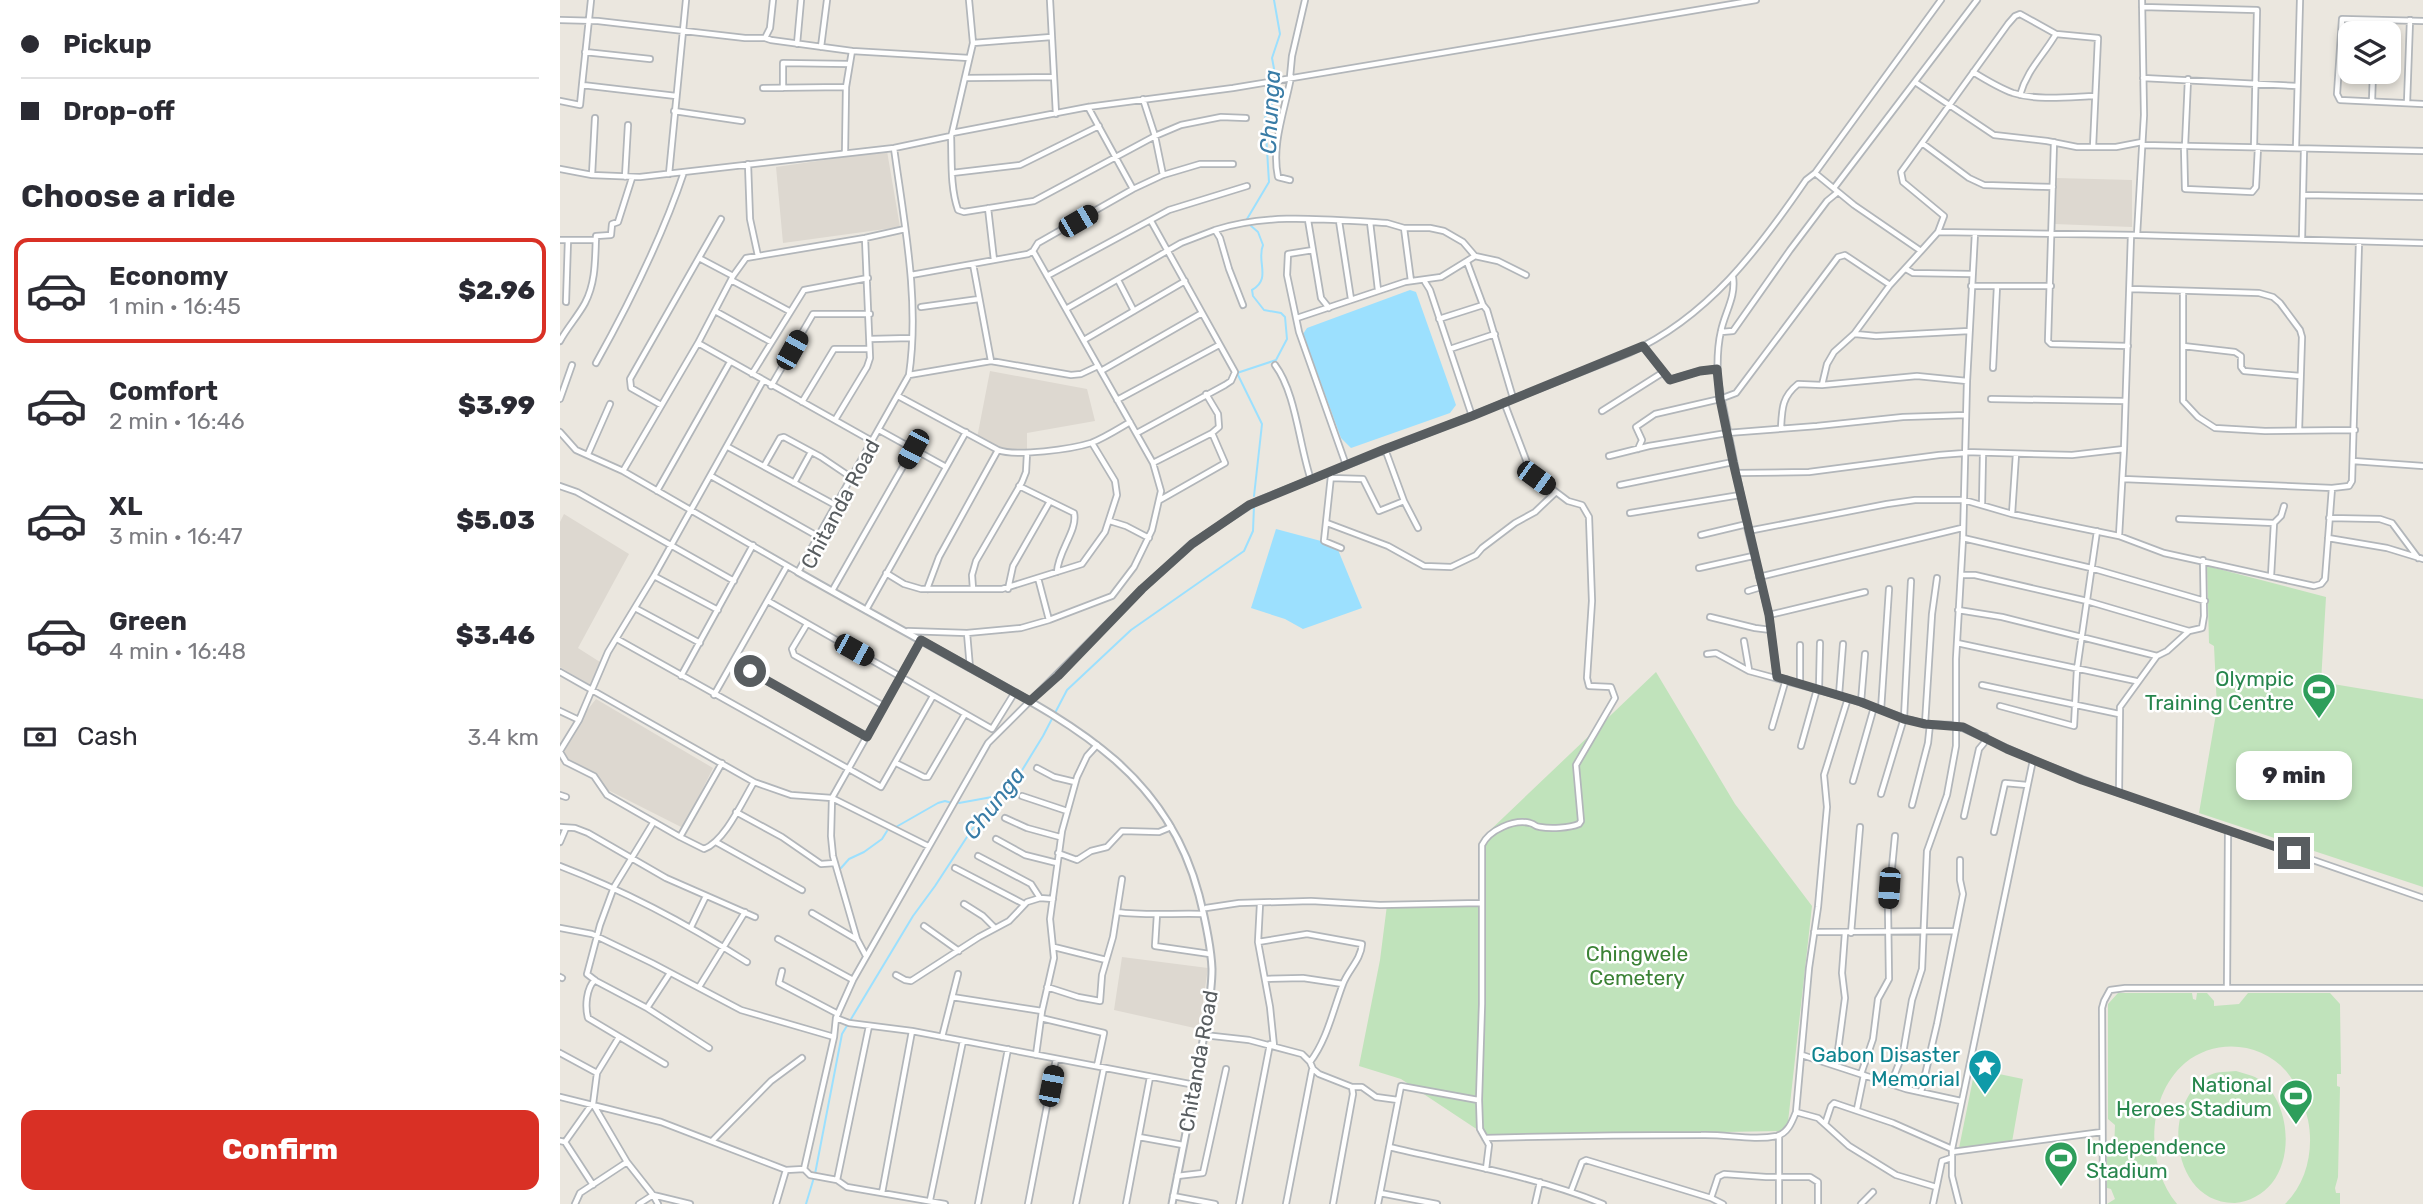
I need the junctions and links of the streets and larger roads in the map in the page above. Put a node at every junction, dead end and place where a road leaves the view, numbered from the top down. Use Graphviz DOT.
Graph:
graph roads {
  1 [pos="591,0"];
  2 [pos="686,0"];
  3 [pos="773,0"];
  4 [pos="801,0"];
  5 [pos="827,0"];
  6 [pos="969,0"];
  7 [pos="1050,0"];
  8 [pos="1305,0"];
  9 [pos="1756,0"];
  10 [pos="1941,0"];
  11 [pos="1977,0"];
  12 [pos="2142,0"];
  13 [pos="2300,0"];
  14 [pos="2142,7"];
  15 [pos="560,20"];
  16 [pos="2376,20"];
  17 [pos="2410,20"];
  18 [pos="589,21"];
  19 [pos="2423,21"];
  20 [pos="683,33"];
  21 [pos="2056,34"];
  22 [pos="1051,37"];
  23 [pos="765,38"];
  24 [pos="973,43"];
  25 [pos="797,44"];
  26 [pos="821,47"];
  27 [pos="852,51"];
  28 [pos="585,52"];
  29 [pos="969,58"];
  30 [pos="650,59"];
  31 [pos="849,64"];
  32 [pos="1973,72"];
  33 [pos="1053,76"];
  34 [pos="1290,77"];
  35 [pos="965,78"];
  36 [pos="2143,78"];
  37 [pos="2188,79"];
  38 [pos="1915,82"];
  39 [pos="2254,83"];
  40 [pos="2373,84"];
  41 [pos="582,85"];
  42 [pos="2297,86"];
  43 [pos="846,87"];
  44 [pos="763,88"];
  45 [pos="783,88"];
  46 [pos="2020,95"];
  47 [pos="676,96"];
  48 [pos="2095,96"];
  49 [pos="1143,99"];
  50 [pos="560,101"];
  51 [pos="2372,101"];
  52 [pos="2407,103"];
  53 [pos="2423,104"];
  54 [pos="1949,106"];
  55 [pos="1087,107"];
  56 [pos="674,111"];
  57 [pos="1056,114"];
  58 [pos="595,118"];
  59 [pos="1246,118"];
  60 [pos="742,121"];
  61 [pos="628,125"];
  62 [pos="1099,126"];
  63 [pos="951,134"];
  64 [pos="1155,136"];
  65 [pos="2054,142"];
  66 [pos="1922,143"];
  67 [pos="2142,144"];
  68 [pos="2184,146"];
  69 [pos="2256,147"];
  70 [pos="894,148"];
  71 [pos="2093,148"];
  72 [pos="2296,148"];
  73 [pos="2304,149"];
  74 [pos="2423,151"];
  75 [pos="845,153"];
  76 [pos="1116,157"];
  77 [pos="748,164"];
  78 [pos="1233,164"];
  79 [pos="560,169"];
  80 [pos="684,172"];
  81 [pos="952,173"];
  82 [pos="1815,173"];
  83 [pos="669,174"];
  84 [pos="592,175"];
  85 [pos="1163,175"];
  86 [pos="625,177"];
  87 [pos="632,178"];
  88 [pos="1290,180"];
  89 [pos="1247,186"];
  90 [pos="2053,187"];
  91 [pos="1133,189"];
  92 [pos="1836,190"];
  93 [pos="2303,195"];
  94 [pos="2423,197"];
  95 [pos="988,208"];
  96 [pos="721,219"];
  97 [pos="1308,220"];
  98 [pos="1151,221"];
  99 [pos="1339,221"];
  100 [pos="1370,222"];
  101 [pos="1404,228"];
  102 [pos="905,229"];
  103 [pos="1214,230"];
  104 [pos="1938,232"];
  105 [pos="1975,233"];
  106 [pos="2052,234"];
  107 [pos="2134,235"];
  108 [pos="865,238"];
  109 [pos="2302,239"];
  110 [pos="560,240"];
  111 [pos="568,240"];
  112 [pos="596,240"];
  113 [pos="2359,242"];
  114 [pos="2423,243"];
  115 [pos="1313,250"];
  116 [pos="1033,251"];
  117 [pos="1921,251"];
  118 [pos="1169,252"];
  119 [pos="758,256"];
  120 [pos="1475,256"];
  121 [pos="699,257"];
  122 [pos="995,260"];
  123 [pos="1467,262"];
  124 [pos="973,264"];
  125 [pos="1906,269"];
  126 [pos="1972,274"];
  127 [pos="911,275"];
  128 [pos="1526,275"];
  129 [pos="1047,276"];
  130 [pos="1733,277"];
  131 [pos="732,278"];
  132 [pos="869,278"];
  133 [pos="1118,280"];
  134 [pos="1185,281"];
  135 [pos="1411,281"];
  136 [pos="1424,281"];
  137 [pos="1890,285"];
  138 [pos="1971,286"];
  139 [pos="1997,286"];
  140 [pos="2051,286"];
  141 [pos="2130,289"];
  142 [pos="1378,290"];
  143 [pos="2183,292"];
  144 [pos="979,299"];
  145 [pos="1351,299"];
  146 [pos="566,302"];
  147 [pos="1243,305"];
  148 [pos="1483,305"];
  149 [pos="921,307"];
  150 [pos="1329,308"];
  151 [pos="1066,309"];
  152 [pos="715,311"];
  153 [pos="789,311"];
  154 [pos="1134,311"];
  155 [pos="1202,313"];
  156 [pos="870,314"];
  157 [pos="1297,318"];
  158 [pos="1439,319"];
  159 [pos="1969,331"];
  160 [pos="1721,332"];
  161 [pos="1495,334"];
  162 [pos="1854,334"];
  163 [pos="911,338"];
  164 [pos="870,339"];
  165 [pos="560,341"];
  166 [pos="1084,341"];
  167 [pos="771,342"];
  168 [pos="698,343"];
  169 [pos="1219,345"];
  170 [pos="1643,346"];
  171 [pos="2128,346"];
  172 [pos="2183,346"];
  173 [pos="870,349"];
  174 [pos="1450,349"];
  175 [pos="730,362"];
  176 [pos="991,362"];
  177 [pos="596,363"];
  178 [pos="572,365"];
  179 [pos="1275,365"];
  180 [pos="1100,368"];
  181 [pos="1993,368"];
  182 [pos="1717,369"];
  183 [pos="1662,373"];
  184 [pos="752,374"];
  185 [pos="909,375"];
  186 [pos="2300,376"];
  187 [pos="763,381"];
  188 [pos="1967,381"];
  189 [pos="1822,385"];
  190 [pos="771,386"];
  191 [pos="1206,394"];
  192 [pos="898,396"];
  193 [pos="1513,398"];
  194 [pos="560,399"];
  195 [pos="1720,399"];
  196 [pos="1991,399"];
  197 [pos="1118,400"];
  198 [pos="2125,401"];
  199 [pos="802,402"];
  200 [pos="1504,402"];
  201 [pos="610,404"];
  202 [pos="661,405"];
  203 [pos="1602,411"];
  204 [pos="1966,415"];
  205 [pos="1472,416"];
  206 [pos="835,420"];
  207 [pos="1130,422"];
  208 [pos="1781,428"];
  209 [pos="879,430"];
  210 [pos="2299,430"];
  211 [pos="2355,430"];
  212 [pos="560,432"];
  213 [pos="965,432"];
  214 [pos="1137,433"];
  215 [pos="1212,433"];
  216 [pos="1727,433"];
  217 [pos="872,441"];
  218 [pos="1092,443"];
  219 [pos="727,447"];
  220 [pos="913,449"];
  221 [pos="1385,449"];
  222 [pos="1638,449"];
  223 [pos="2124,449"];
  224 [pos="998,450"];
  225 [pos="811,452"];
  226 [pos="1027,453"];
  227 [pos="1965,453"];
  228 [pos="1983,453"];
  229 [pos="588,454"];
  230 [pos="2016,454"];
  231 [pos="1609,456"];
  232 [pos="2353,461"];
  233 [pos="1733,462"];
  234 [pos="1153,463"];
  235 [pos="764,466"];
  236 [pos="1346,466"];
  237 [pos="2423,466"];
  238 [pos="946,467"];
  239 [pos="623,471"];
  240 [pos="1735,473"];
  241 [pos="1331,475"];
  242 [pos="711,476"];
  243 [pos="852,478"];
  244 [pos="2123,479"];
  245 [pos="1311,480"];
  246 [pos="794,483"];
  247 [pos="1620,485"];
  248 [pos="560,486"];
  249 [pos="1019,486"];
  250 [pos="2332,488"];
  251 [pos="657,491"];
  252 [pos="1556,492"];
  253 [pos="1741,495"];
  254 [pos="1964,499"];
  255 [pos="1160,500"];
  256 [pos="1404,500"];
  257 [pos="1049,503"];
  258 [pos="1982,505"];
  259 [pos="837,506"];
  260 [pos="2284,506"];
  261 [pos="691,510"];
  262 [pos="1630,513"];
  263 [pos="2011,514"];
  264 [pos="2329,518"];
  265 [pos="2179,519"];
  266 [pos="1110,522"];
  267 [pos="1327,523"];
  268 [pos="2274,523"];
  269 [pos="1418,528"];
  270 [pos="1747,528"];
  271 [pos="1962,528"];
  272 [pos="2097,531"];
  273 [pos="1701,535"];
  274 [pos="2119,536"];
  275 [pos="819,537"];
  276 [pos="1149,538"];
  277 [pos="1963,538"];
  278 [pos="2328,538"];
  279 [pos="671,545"];
  280 [pos="753,545"];
  281 [pos="1341,548"];
  282 [pos="1753,555"];
  283 [pos="2421,558"];
  284 [pos="2203,560"];
  285 [pos="787,566"];
  286 [pos="1699,568"];
  287 [pos="2091,568"];
  288 [pos="798,572"];
  289 [pos="1057,572"];
  290 [pos="886,573"];
  291 [pos="1961,575"];
  292 [pos="653,576"];
  293 [pos="2271,576"];
  294 [pos="1759,577"];
  295 [pos="1038,578"];
  296 [pos="1937,578"];
  297 [pos="734,581"];
  298 [pos="1911,581"];
  299 [pos="1762,587"];
  300 [pos="927,589"];
  301 [pos="1008,589"];
  302 [pos="1889,589"];
  303 [pos="973,590"];
  304 [pos="1748,591"];
  305 [pos="832,592"];
  306 [pos="1865,592"];
  307 [pos="768,601"];
  308 [pos="2087,601"];
  309 [pos="2204,601"];
  310 [pos="635,608"];
  311 [pos="718,610"];
  312 [pos="866,610"];
  313 [pos="1958,610"];
  314 [pos="1769,615"];
  315 [pos="1710,617"];
  316 [pos="1049,620"];
  317 [pos="807,624"];
  318 [pos="1771,630"];
  319 [pos="907,631"];
  320 [pos="2189,631"];
  321 [pos="967,633"];
  322 [pos="2082,636"];
  323 [pos="617,639"];
  324 [pos="921,640"];
  325 [pos="1744,641"];
  326 [pos="700,643"];
  327 [pos="1821,643"];
  328 [pos="1957,643"];
  329 [pos="1843,644"];
  330 [pos="1800,645"];
  331 [pos="1707,654"];
  332 [pos="1865,654"];
  333 [pos="2157,656"];
  334 [pos="733,662"];
  335 [pos="970,667"];
  336 [pos="2077,669"];
  337 [pos="1749,671"];
  338 [pos="560,672"];
  339 [pos="681,676"];
  340 [pos="901,676"];
  341 [pos="1777,677"];
  342 [pos="1786,679"];
  343 [pos="2137,681"];
  344 [pos="1800,684"];
  345 [pos="1982,685"];
  346 [pos="1818,689"];
  347 [pos="590,690"];
  348 [pos="1014,692"];
  349 [pos="714,695"];
  350 [pos="1839,695"];
  351 [pos="933,696"];
  352 [pos="1847,698"];
  353 [pos="1030,701"];
  354 [pos="1861,702"];
  355 [pos="2077,705"];
  356 [pos="884,706"];
  357 [pos="2000,706"];
  358 [pos="1874,707"];
  359 [pos="1881,710"];
  360 [pos="560,711"];
  361 [pos="965,714"];
  362 [pos="2119,714"];
  363 [pos="1904,719"];
  364 [pos="579,720"];
  365 [pos="1928,724"];
  366 [pos="1956,725"];
  367 [pos="1772,727"];
  368 [pos="1985,736"];
  369 [pos="867,737"];
  370 [pos="1098,744"];
  371 [pos="1801,746"];
  372 [pos="560,752"];
  373 [pos="2034,760"];
  374 [pos="896,763"];
  375 [pos="722,764"];
  376 [pos="1037,768"];
  377 [pos="847,769"];
  378 [pos="1853,781"];
  379 [pos="754,782"];
  380 [pos="1075,782"];
  381 [pos="2027,785"];
  382 [pos="2119,793"];
  383 [pos="1881,794"];
  384 [pos="1022,796"];
  385 [pos="832,798"];
  386 [pos="1912,804"];
  387 [pos="1067,811"];
  388 [pos="736,812"];
  389 [pos="1965,817"];
  390 [pos="1005,818"];
  391 [pos="653,824"];
  392 [pos="563,827"];
  393 [pos="1172,827"];
  394 [pos="1860,827"];
  395 [pos="2228,831"];
  396 [pos="1994,832"];
  397 [pos="1895,836"];
  398 [pos="680,837"];
  399 [pos="1060,837"];
  400 [pos="996,839"];
  401 [pos="560,842"];
  402 [pos="716,842"];
  403 [pos="928,846"];
  404 [pos="1058,853"];
  405 [pos="978,856"];
  406 [pos="633,858"];
  407 [pos="1960,860"];
  408 [pos="835,863"];
  409 [pos="1057,863"];
  410 [pos="560,866"];
  411 [pos="955,868"];
  412 [pos="1122,879"];
  413 [pos="614,887"];
  414 [pos="802,890"];
  415 [pos="706,896"];
  416 [pos="1040,898"];
  417 [pos="2423,898"];
  418 [pos="1053,900"];
  419 [pos="1481,903"];
  420 [pos="964,904"];
  421 [pos="1024,904"];
  422 [pos="1261,904"];
  423 [pos="1205,911"];
  424 [pos="744,912"];
  425 [pos="1117,912"];
  426 [pos="813,913"];
  427 [pos="1157,914"];
  428 [pos="755,917"];
  429 [pos="924,926"];
  430 [pos="691,927"];
  431 [pos="560,928"];
  432 [pos="995,928"];
  433 [pos="1955,930"];
  434 [pos="1814,932"];
  435 [pos="1887,932"];
  436 [pos="1922,932"];
  437 [pos="1848,933"];
  438 [pos="597,937"];
  439 [pos="778,939"];
  440 [pos="857,939"];
  441 [pos="1258,942"];
  442 [pos="723,947"];
  443 [pos="1054,947"];
  444 [pos="959,951"];
  445 [pos="1210,954"];
  446 [pos="866,956"];
  447 [pos="1106,960"];
  448 [pos="747,962"];
  449 [pos="782,971"];
  450 [pos="670,973"];
  451 [pos="958,974"];
  452 [pos="896,975"];
  453 [pos="1265,979"];
  454 [pos="595,980"];
  455 [pos="853,980"];
  456 [pos="1343,984"];
  457 [pos="699,987"];
  458 [pos="1047,987"];
  459 [pos="2227,988"];
  460 [pos="2423,988"];
  461 [pos="952,997"];
  462 [pos="647,1008"];
  463 [pos="1042,1011"];
  464 [pos="837,1016"];
  465 [pos="1041,1018"];
  466 [pos="869,1026"];
  467 [pos="912,1031"];
  468 [pos="1204,1035"];
  469 [pos="619,1037"];
  470 [pos="834,1037"];
  471 [pos="942,1037"];
  472 [pos="962,1041"];
  473 [pos="1272,1045"];
  474 [pos="709,1048"];
  475 [pos="1007,1049"];
  476 [pos="560,1053"];
  477 [pos="1035,1055"];
  478 [pos="1802,1055"];
  479 [pos="802,1058"];
  480 [pos="1056,1059"];
  481 [pos="1310,1062"];
  482 [pos="665,1064"];
  483 [pos="1836,1066"];
  484 [pos="1100,1067"];
  485 [pos="1226,1069"];
  486 [pos="1313,1069"];
  487 [pos="597,1073"];
  488 [pos="1862,1075"];
  489 [pos="1150,1077"];
  490 [pos="1891,1084"];
  491 [pos="1195,1085"];
  492 [pos="1352,1087"];
  493 [pos="1921,1093"];
  494 [pos="560,1097"];
  495 [pos="1398,1100"];
  496 [pos="1479,1100"];
  497 [pos="1961,1101"];
  498 [pos="592,1104"];
  499 [pos="1857,1109"];
  500 [pos="1797,1112"];
  501 [pos="1825,1124"];
  502 [pos="2102,1132"];
  503 [pos="1779,1135"];
  504 [pos="1139,1137"];
  505 [pos="1485,1138"];
  506 [pos="563,1141"];
  507 [pos="712,1141"];
  508 [pos="1183,1145"];
  509 [pos="1389,1147"];
  510 [pos="1952,1153"];
  511 [pos="627,1163"];
  512 [pos="804,1169"];
  513 [pos="1486,1169"];
  514 [pos="786,1170"];
  515 [pos="1177,1176"];
  516 [pos="1779,1177"];
  517 [pos="837,1180"];
  518 [pos="1540,1182"];
  519 [pos="593,1185"];
  520 [pos="1936,1187"];
  521 [pos="1571,1191"];
  522 [pos="1873,1192"];
  523 [pos="881,1193"];
  524 [pos="1380,1194"];
  525 [pos="653,1195"];
  526 [pos="1174,1196"];
  527 [pos="1712,1198"];
  528 [pos="930,1200"];
  529 [pos="575,1204"];
  530 [pos="639,1204"];
  531 [pos="658,1204"];
  532 [pos="690,1204"];
  533 [pos="776,1204"];
  534 [pos="945,1204"];
  535 [pos="978,1204"];
  536 [pos="1028,1204"];
  537 [pos="1076,1204"];
  538 [pos="1126,1204"];
  539 [pos="1172,1204"];
  540 [pos="1215,1204"];
  541 [pos="1239,1204"];
  542 [pos="1286,1204"];
  543 [pos="1333,1204"];
  544 [pos="1378,1204"];
  545 [pos="1437,1204"];
  546 [pos="1535,1204"];
  547 [pos="1603,1204"];
  548 [pos="1723,1204"];
  549 [pos="1779,1204"];
  550 [pos="1818,1204"];
  551 [pos="1861,1204"];
  552 [pos="1933,1204"];
  553 [pos="1959,1204"];
  554 [pos="2103,1204"];
  1 -- 18 [label="street"];
  2 -- 20 [label="street"];
  3 -- 23 [label="street"];
  4 -- 25 [label="street"];
  5 -- 26 [label="street"];
  6 -- 24 [label="street"];
  7 -- 22 [label="street"];
  8 -- 34 [label="street"];
  9 -- 34 [label="street"];
  10 -- 82 [label="street"];
  11 -- 38 [label="street"];
  12 -- 14 [label="street"];
  13 -- 42 [label="street"];
  14 -- 36 [label="street"];
  14 -- 39 [label="street"];
  15 -- 18 [label="street"];
  16 -- 17 [label="street"];
  16 -- 51 [label="street"];
  17 -- 19 [label="street"];
  17 -- 52 [label="street"];
  18 -- 20 [label="street"];
  18 -- 28 [label="street"];
  20 -- 23 [label="street"];
  20 -- 47 [label="street"];
  21 -- 32 [label="street"];
  21 -- 46 [label="street"];
  21 -- 48 [label="street"];
  22 -- 24 [label="street"];
  22 -- 33 [label="street"];
  23 -- 25 [label="street"];
  24 -- 29 [label="street"];
  25 -- 26 [label="street"];
  26 -- 27 [label="street"];
  27 -- 29 [label="street"];
  27 -- 31 [label="street"];
  28 -- 30 [label="street"];
  28 -- 41 [label="street"];
  29 -- 35 [label="street"];
  31 -- 43 [label="street"];
  31 -- 45 [label="street"];
  32 -- 46 [label="street"];
  32 -- 54 [label="street"];
  33 -- 35 [label="street"];
  33 -- 57 [label="street"];
  34 -- 49 [label="street"];
  34 -- 88 [label="street"];
  35 -- 63 [label="street"];
  36 -- 37 [label="street"];
  36 -- 67 [label="street"];
  37 -- 39 [label="street"];
  37 -- 68 [label="street"];
  38 -- 54 [label="street"];
  38 -- 92 [label="street"];
  39 -- 42 [label="street"];
  39 -- 69 [label="street"];
  40 -- 51 [label="street"];
  41 -- 47 [label="street"];
  41 -- 50 [label="street"];
  42 -- 72 [label="street"];
  43 -- 45 [label="street"];
  43 -- 75 [label="street"];
  44 -- 45 [label="street"];
  46 -- 48 [label="street"];
  47 -- 56 [label="street"];
  48 -- 71 [label="street"];
  49 -- 55 [label="street"];
  49 -- 64 [label="street"];
  51 -- 52 [label="street"];
  52 -- 53 [label="street"];
  54 -- 65 [label="street"];
  54 -- 66 [label="street"];
  55 -- 57 [label="street"];
  55 -- 62 [label="street"];
  56 -- 60 [label="street"];
  56 -- 83 [label="street"];
  57 -- 63 [label="street"];
  58 -- 84 [label="street"];
  59 -- 64 [label="street"];
  61 -- 86 [label="street"];
  62 -- 76 [label="street"];
  62 -- 81 [label="street"];
  63 -- 70 [label="street"];
  63 -- 81 [label="street"];
  64 -- 76 [label="street"];
  64 -- 85 [label="street"];
  65 -- 71 [label="street"];
  65 -- 90 [label="street"];
  66 -- 90 [label="street"];
  66 -- 104 [label="street"];
  67 -- 68 [label="street"];
  67 -- 71 [label="street"];
  67 -- 107 [label="street"];
  68 -- 69 [label="street"];
  68 -- 69 [label="street"];
  69 -- 72 [label="street"];
  70 -- 75 [label="street"];
  70 -- 102 [label="street, Chitanda Road"];
  72 -- 73 [label="street"];
  73 -- 74 [label="street"];
  73 -- 93 [label="street"];
  75 -- 77 [label="street"];
  76 -- 91 [label="street"];
  76 -- 95 [label="street"];
  77 -- 80 [label="street"];
  77 -- 119 [label="street"];
  78 -- 85 [label="street"];
  79 -- 84 [label="street"];
  80 -- 83 [label="street"];
  80 -- 177 [label="street"];
  81 -- 95 [label="street"];
  82 -- 92 [label="street"];
  82 -- 130 [label="street"];
  83 -- 87 [label="street"];
  84 -- 86 [label="street"];
  85 -- 91 [label="street"];
  86 -- 87 [label="street"];
  87 -- 112 [label="street"];
  89 -- 98 [label="street"];
  90 -- 106 [label="street"];
  91 -- 116 [label="street"];
  92 -- 117 [label="street"];
  92 -- 160 [label="street"];
  93 -- 94 [label="street"];
  93 -- 109 [label="street"];
  95 -- 122 [label="street"];
  96 -- 121 [label="street"];
  97 -- 99 [label="street"];
  97 -- 103 [label="street"];
  97 -- 115 [label="street"];
  98 -- 118 [label="street"];
  98 -- 129 [label="street"];
  99 -- 100 [label="street"];
  99 -- 145 [label="street"];
  100 -- 101 [label="street"];
  100 -- 142 [label="street"];
  101 -- 120 [label="street"];
  101 -- 135 [label="street"];
  102 -- 108 [label="street"];
  102 -- 127 [label="street, Chitanda Road"];
  103 -- 118 [label="street"];
  103 -- 147 [label="street"];
  104 -- 105 [label="street"];
  104 -- 117 [label="street"];
  105 -- 106 [label="street"];
  105 -- 126 [label="street"];
  106 -- 107 [label="street"];
  106 -- 140 [label="street"];
  107 -- 109 [label="street"];
  107 -- 141 [label="street"];
  108 -- 119 [label="street"];
  108 -- 132 [label="street"];
  109 -- 113 [label="street"];
  110 -- 111 [label="street"];
  111 -- 112 [label="street"];
  111 -- 146 [label="street"];
  112 -- 165 [label="street"];
  113 -- 114 [label="street"];
  113 -- 211 [label="street"];
  115 -- 150 [label="street"];
  115 -- 157 [label="street"];
  116 -- 122 [label="street"];
  116 -- 129 [label="street"];
  117 -- 125 [label="street"];
  118 -- 133 [label="street"];
  118 -- 134 [label="street"];
  119 -- 131 [label="street"];
  120 -- 123 [label="street"];
  120 -- 128 [label="street"];
  121 -- 131 [label="street"];
  121 -- 202 [label="street"];
  122 -- 124 [label="street"];
  123 -- 136 [label="street"];
  123 -- 148 [label="street"];
  124 -- 127 [label="street"];
  124 -- 144 [label="street"];
  125 -- 126 [label="street"];
  125 -- 137 [label="street"];
  126 -- 138 [label="street"];
  127 -- 163 [label="street, Chitanda Road"];
  129 -- 151 [label="street"];
  130 -- 160 [label="street"];
  130 -- 170 [label="street"];
  131 -- 152 [label="street"];
  131 -- 153 [label="street"];
  132 -- 153 [label="street"];
  132 -- 156 [label="street"];
  133 -- 151 [label="street"];
  133 -- 154 [label="street"];
  134 -- 154 [label="street"];
  134 -- 155 [label="street"];
  135 -- 136 [label="street"];
  135 -- 142 [label="street"];
  136 -- 158 [label="street"];
  137 -- 162 [label="street"];
  137 -- 195 [label="street"];
  138 -- 139 [label="street"];
  138 -- 159 [label="street"];
  139 -- 140 [label="street"];
  139 -- 181 [label="street"];
  140 -- 171 [label="street"];
  141 -- 143 [label="street"];
  141 -- 171 [label="street"];
  142 -- 145 [label="street"];
  143 -- 172 [label="street"];
  143 -- 186 [label="street"];
  144 -- 149 [label="street"];
  144 -- 176 [label="street"];
  145 -- 150 [label="street"];
  148 -- 158 [label="street"];
  148 -- 161 [label="street"];
  150 -- 157 [label="street"];
  151 -- 166 [label="street"];
  152 -- 167 [label="street"];
  152 -- 168 [label="street"];
  153 -- 167 [label="street"];
  154 -- 166 [label="street"];
  155 -- 169 [label="street"];
  155 -- 180 [label="street"];
  156 -- 164 [label="street"];
  156 -- 190 [label="street"];
  157 -- 236 [label="street"];
  158 -- 174 [label="street"];
  159 -- 162 [label="street"];
  159 -- 188 [label="street"];
  160 -- 182 [label="street"];
  161 -- 174 [label="street"];
  161 -- 193 [label="street"];
  162 -- 189 [label="street"];
  163 -- 164 [label="street"];
  163 -- 185 [label="street, Chitanda Road"];
  164 -- 173 [label="street"];
  166 -- 180 [label="street"];
  167 -- 184 [label="street"];
  168 -- 175 [label="street"];
  168 -- 202 [label="street"];
  169 -- 191 [label="street"];
  169 -- 197 [label="street"];
  170 -- 183 [label="street"];
  170 -- 193 [label="street"];
  171 -- 198 [label="street"];
  172 -- 186 [label="street"];
  172 -- 210 [label="street"];
  173 -- 199 [label="street"];
  173 -- 206 [label="street"];
  174 -- 205 [label="street"];
  175 -- 184 [label="street"];
  175 -- 251 [label="street"];
  176 -- 180 [label="street"];
  176 -- 185 [label="street"];
  178 -- 194 [label="street"];
  179 -- 245 [label="street"];
  180 -- 197 [label="street"];
  182 -- 183 [label="street"];
  182 -- 195 [label="street"];
  183 -- 203 [label="street"];
  184 -- 187 [label="street"];
  185 -- 192 [label="street, Chitanda Road"];
  186 -- 210 [label="street"];
  187 -- 190 [label="street"];
  187 -- 219 [label="street"];
  188 -- 189 [label="street"];
  188 -- 204 [label="street"];
  189 -- 208 [label="street"];
  190 -- 199 [label="street"];
  191 -- 214 [label="street"];
  191 -- 215 [label="street"];
  192 -- 209 [label="street, Chitanda Road"];
  192 -- 213 [label="street"];
  193 -- 200 [label="street"];
  195 -- 216 [label="street"];
  195 -- 222 [label="street"];
  196 -- 198 [label="street"];
  197 -- 207 [label="street"];
  198 -- 223 [label="street"];
  199 -- 206 [label="street"];
  200 -- 205 [label="street"];
  200 -- 252 [label="street"];
  201 -- 229 [label="street"];
  202 -- 239 [label="street"];
  204 -- 208 [label="street"];
  204 -- 227 [label="street"];
  205 -- 221 [label="street"];
  206 -- 217 [label="street"];
  207 -- 214 [label="street"];
  207 -- 218 [label="street"];
  208 -- 216 [label="street"];
  209 -- 217 [label="street, Chitanda Road"];
  209 -- 220 [label="street"];
  210 -- 211 [label="street"];
  211 -- 232 [label="street"];
  212 -- 229 [label="street"];
  213 -- 224 [label="street"];
  213 -- 238 [label="street"];
  214 -- 234 [label="street"];
  215 -- 234 [label="street"];
  215 -- 255 [label="street"];
  216 -- 222 [label="street"];
  216 -- 233 [label="street"];
  217 -- 243 [label="street, Chitanda Road"];
  218 -- 226 [label="street"];
  218 -- 266 [label="street"];
  219 -- 235 [label="street"];
  219 -- 242 [label="street"];
  220 -- 238 [label="street"];
  220 -- 305 [label="street"];
  221 -- 236 [label="street"];
  221 -- 256 [label="street"];
  222 -- 231 [label="street"];
  223 -- 230 [label="street"];
  223 -- 244 [label="street"];
  224 -- 226 [label="street"];
  224 -- 300 [label="street"];
  225 -- 235 [label="street"];
  225 -- 243 [label="street"];
  225 -- 246 [label="street"];
  226 -- 249 [label="street"];
  227 -- 228 [label="street"];
  227 -- 240 [label="street"];
  227 -- 254 [label="street"];
  228 -- 230 [label="street"];
  228 -- 258 [label="street"];
  229 -- 239 [label="street"];
  230 -- 263 [label="street"];
  232 -- 237 [label="street"];
  232 -- 250 [label="street"];
  233 -- 240 [label="street"];
  233 -- 247 [label="street"];
  234 -- 255 [label="street"];
  235 -- 246 [label="street"];
  236 -- 241 [label="street"];
  238 -- 290 [label="street"];
  239 -- 251 [label="street"];
  240 -- 253 [label="street"];
  241 -- 245 [label="street"];
  241 -- 256 [label="street"];
  241 -- 267 [label="street"];
  242 -- 261 [label="street"];
  242 -- 275 [label="street"];
  243 -- 259 [label="street, Chitanda Road"];
  244 -- 250 [label="street"];
  244 -- 274 [label="street"];
  245 -- 353 [label="street"];
  246 -- 259 [label="street"];
  248 -- 279 [label="street"];
  249 -- 257 [label="street"];
  249 -- 303 [label="street"];
  250 -- 264 [label="street"];
  251 -- 261 [label="street"];
  252 -- 267 [label="street"];
  252 -- 419 [label="street"];
  253 -- 262 [label="street"];
  253 -- 270 [label="street"];
  254 -- 258 [label="street"];
  254 -- 270 [label="street"];
  254 -- 271 [label="street"];
  255 -- 276 [label="street"];
  256 -- 269 [label="street"];
  257 -- 289 [label="street"];
  257 -- 301 [label="street"];
  258 -- 263 [label="street"];
  259 -- 275 [label="street, Chitanda Road"];
  260 -- 268 [label="street"];
  261 -- 279 [label="street"];
  261 -- 280 [label="street"];
  263 -- 272 [label="street"];
  264 -- 278 [label="street"];
  264 -- 283 [label="street"];
  265 -- 268 [label="street"];
  266 -- 276 [label="street"];
  266 -- 289 [label="street"];
  267 -- 281 [label="street"];
  268 -- 293 [label="street"];
  270 -- 273 [label="street"];
  270 -- 282 [label="street"];
  271 -- 277 [label="street"];
  271 -- 294 [label="street"];
  272 -- 274 [label="street"];
  272 -- 287 [label="street"];
  274 -- 284 [label="street"];
  275 -- 288 [label="street, Chitanda Road"];
  276 -- 316 [label="street"];
  277 -- 287 [label="street"];
  277 -- 291 [label="street"];
  278 -- 283 [label="street"];
  278 -- 293 [label="street"];
  279 -- 292 [label="street"];
  279 -- 297 [label="street"];
  280 -- 285 [label="street"];
  280 -- 297 [label="street"];
  282 -- 286 [label="street"];
  282 -- 294 [label="street"];
  284 -- 293 [label="street"];
  284 -- 309 [label="street"];
  285 -- 288 [label="street"];
  285 -- 307 [label="street"];
  287 -- 308 [label="street"];
  287 -- 309 [label="street"];
  288 -- 305 [label="street, Chitanda Road"];
  289 -- 295 [label="street"];
  290 -- 300 [label="street"];
  290 -- 312 [label="street"];
  291 -- 308 [label="street"];
  291 -- 313 [label="street"];
  292 -- 310 [label="street"];
  292 -- 311 [label="street"];
  294 -- 299 [label="street"];
  295 -- 301 [label="street"];
  295 -- 316 [label="street"];
  296 -- 365 [label="street"];
  297 -- 311 [label="street"];
  298 -- 363 [label="street"];
  299 -- 304 [label="street"];
  299 -- 314 [label="street"];
  300 -- 303 [label="street"];
  301 -- 303 [label="street"];
  302 -- 359 [label="street"];
  305 -- 312 [label="street, Chitanda Road"];
  306 -- 314 [label="street"];
  307 -- 317 [label="street"];
  307 -- 334 [label="street"];
  308 -- 320 [label="street"];
  308 -- 322 [label="street"];
  309 -- 320 [label="street"];
  310 -- 323 [label="street"];
  310 -- 326 [label="street"];
  311 -- 326 [label="street"];
  312 -- 319 [label="street, Chitanda Road"];
  313 -- 322 [label="street"];
  313 -- 328 [label="street"];
  314 -- 318 [label="street"];
  315 -- 318 [label="street"];
  316 -- 321 [label="street"];
  317 -- 340 [label="street"];
  317 -- 356 [label="street"];
  318 -- 341 [label="street"];
  319 -- 321 [label="street"];
  319 -- 324 [label="street, Chitanda Road"];
  320 -- 333 [label="street"];
  321 -- 335 [label="street"];
  322 -- 333 [label="street"];
  322 -- 336 [label="street"];
  323 -- 339 [label="street"];
  323 -- 347 [label="street"];
  324 -- 335 [label="street, Chitanda Road"];
  324 -- 340 [label="street"];
  325 -- 337 [label="street"];
  326 -- 339 [label="street"];
  327 -- 346 [label="street"];
  328 -- 336 [label="street"];
  328 -- 366 [label="street"];
  329 -- 350 [label="street"];
  330 -- 344 [label="street"];
  331 -- 337 [label="street"];
  332 -- 354 [label="street"];
  333 -- 343 [label="street"];
  334 -- 349 [label="street"];
  334 -- 369 [label="street"];
  335 -- 348 [label="street, Chitanda Road"];
  336 -- 343 [label="street"];
  336 -- 355 [label="street"];
  337 -- 341 [label="street"];
  338 -- 347 [label="street"];
  339 -- 349 [label="street"];
  340 -- 351 [label="street"];
  340 -- 356 [label="street"];
  341 -- 342 [label="street"];
  342 -- 344 [label="street"];
  342 -- 367 [label="street"];
  343 -- 362 [label="street"];
  344 -- 346 [label="street"];
  345 -- 355 [label="street"];
  346 -- 350 [label="street"];
  346 -- 371 [label="street"];
  347 -- 364 [label="street"];
  347 -- 375 [label="street"];
  348 -- 353 [label="street, Chitanda Road"];
  348 -- 361 [label="street"];
  349 -- 377 [label="street"];
  350 -- 352 [label="street"];
  351 -- 361 [label="street"];
  351 -- 374 [label="street"];
  352 -- 354 [label="street"];
  352 -- 434 [label="street"];
  353 -- 370 [label="street, Chitanda Road"];
  353 -- 403 [label="street"];
  354 -- 358 [label="street"];
  355 -- 357 [label="street"];
  355 -- 362 [label="street"];
  356 -- 369 [label="street"];
  358 -- 359 [label="street"];
  358 -- 378 [label="street"];
  359 -- 363 [label="street"];
  360 -- 364 [label="street"];
  361 -- 374 [label="street"];
  362 -- 382 [label="street"];
  363 -- 365 [label="street"];
  363 -- 383 [label="street"];
  364 -- 372 [label="street"];
  365 -- 366 [label="street"];
  365 -- 386 [label="street"];
  366 -- 368 [label="street"];
  366 -- 436 [label="street"];
  368 -- 373 [label="street"];
  368 -- 389 [label="street"];
  369 -- 377 [label="street"];
  370 -- 380 [label="street"];
  370 -- 393 [label="street, Chitanda Road"];
  372 -- 391 [label="street"];
  373 -- 381 [label="street"];
  373 -- 382 [label="street"];
  374 -- 377 [label="street"];
  375 -- 379 [label="street"];
  375 -- 398 [label="street"];
  376 -- 380 [label="street"];
  377 -- 385 [label="street"];
  379 -- 385 [label="street"];
  379 -- 388 [label="street"];
  380 -- 387 [label="street"];
  381 -- 396 [label="street"];
  381 -- 497 [label="street"];
  382 -- 395 [label="street"];
  384 -- 387 [label="street"];
  385 -- 403 [label="street"];
  385 -- 408 [label="street"];
  387 -- 399 [label="street"];
  388 -- 402 [label="street"];
  388 -- 408 [label="street"];
  390 -- 399 [label="street"];
  391 -- 398 [label="street"];
  391 -- 406 [label="street"];
  392 -- 401 [label="street"];
  392 -- 406 [label="street"];
  393 -- 404 [label="street"];
  393 -- 423 [label="street, Chitanda Road"];
  394 -- 437 [label="street"];
  395 -- 417 [label="street"];
  395 -- 459 [label="street"];
  397 -- 435 [label="street"];
  398 -- 402 [label="street"];
  399 -- 404 [label="street"];
  400 -- 409 [label="street"];
  402 -- 414 [label="street"];
  403 -- 446 [label="street"];
  404 -- 409 [label="street"];
  405 -- 416 [label="street"];
  406 -- 413 [label="street"];
  406 -- 415 [label="street"];
  407 -- 433 [label="street"];
  408 -- 440 [label="street"];
  409 -- 418 [label="street"];
  410 -- 413 [label="street"];
  411 -- 421 [label="street"];
  412 -- 425 [label="street"];
  413 -- 430 [label="street"];
  413 -- 438 [label="street"];
  415 -- 424 [label="street"];
  415 -- 430 [label="street"];
  416 -- 418 [label="street"];
  416 -- 421 [label="street"];
  418 -- 443 [label="street"];
  419 -- 422 [label="street"];
  419 -- 496 [label="street"];
  420 -- 432 [label="street"];
  421 -- 432 [label="street"];
  422 -- 423 [label="street"];
  422 -- 441 [label="street"];
  423 -- 427 [label="street"];
  423 -- 445 [label="street, Chitanda Road"];
  424 -- 428 [label="street"];
  424 -- 442 [label="street"];
  425 -- 427 [label="street"];
  425 -- 447 [label="street"];
  426 -- 440 [label="street"];
  427 -- 445 [label="street"];
  429 -- 444 [label="street"];
  430 -- 442 [label="street"];
  431 -- 438 [label="street"];
  432 -- 444 [label="street"];
  433 -- 436 [label="street"];
  433 -- 493 [label="street"];
  434 -- 437 [label="street"];
  434 -- 478 [label="street"];
  435 -- 436 [label="street"];
  435 -- 437 [label="street"];
  435 -- 488 [label="street"];
  436 -- 490 [label="street"];
  437 -- 483 [label="street"];
  438 -- 450 [label="street"];
  438 -- 454 [label="street"];
  439 -- 455 [label="street"];
  440 -- 446 [label="street"];
  441 -- 453 [label="street"];
  441 -- 456 [label="street"];
  442 -- 448 [label="street"];
  442 -- 457 [label="street"];
  443 -- 447 [label="street"];
  443 -- 458 [label="street"];
  444 -- 452 [label="street"];
  445 -- 468 [label="street, Chitanda Road"];
  446 -- 455 [label="street"];
  447 -- 458 [label="street"];
  449 -- 464 [label="street"];
  450 -- 457 [label="street"];
  450 -- 462 [label="street"];
  451 -- 461 [label="street"];
  453 -- 456 [label="street"];
  453 -- 473 [label="street"];
  454 -- 462 [label="street"];
  454 -- 469 [label="street"];
  455 -- 464 [label="street"];
  456 -- 481 [label="street"];
  457 -- 470 [label="street"];
  458 -- 463 [label="street"];
  459 -- 460 [label="street"];
  459 -- 502 [label="street"];
  461 -- 463 [label="street"];
  461 -- 471 [label="street"];
  462 -- 474 [label="street"];
  463 -- 465 [label="street"];
  464 -- 466 [label="street"];
  464 -- 470 [label="street"];
  465 -- 477 [label="street"];
  465 -- 484 [label="street"];
  466 -- 467 [label="street"];
  466 -- 517 [label="street"];
  467 -- 471 [label="street"];
  467 -- 523 [label="street"];
  468 -- 473 [label="street"];
  468 -- 491 [label="street, Chitanda Road"];
  469 -- 482 [label="street"];
  469 -- 487 [label="street"];
  470 -- 512 [label="street"];
  471 -- 472 [label="street"];
  472 -- 475 [label="street"];
  472 -- 528 [label="street"];
  473 -- 481 [label="street"];
  473 -- 541 [label="street"];
  475 -- 477 [label="street"];
  475 -- 535 [label="street"];
  476 -- 487 [label="street"];
  477 -- 480 [label="street"];
  478 -- 483 [label="street"];
  478 -- 500 [label="street"];
  479 -- 507 [label="street"];
  480 -- 484 [label="street"];
  480 -- 536 [label="street"];
  481 -- 486 [label="street"];
  483 -- 488 [label="street"];
  484 -- 489 [label="street"];
  484 -- 537 [label="street"];
  485 -- 515 [label="street"];
  486 -- 492 [label="street"];
  486 -- 542 [label="street"];
  487 -- 498 [label="street"];
  488 -- 490 [label="street"];
  488 -- 499 [label="street"];
  489 -- 491 [label="street"];
  489 -- 504 [label="street"];
  490 -- 493 [label="street"];
  491 -- 508 [label="street, Chitanda Road"];
  492 -- 495 [label="street"];
  492 -- 543 [label="street"];
  493 -- 497 [label="street"];
  494 -- 498 [label="street"];
  495 -- 496 [label="street"];
  495 -- 509 [label="street"];
  496 -- 505 [label="street"];
  497 -- 510 [label="street"];
  498 -- 506 [label="street"];
  498 -- 507 [label="street"];
  498 -- 511 [label="street"];
  499 -- 501 [label="street"];
  499 -- 510 [label="street"];
  500 -- 501 [label="street"];
  500 -- 503 [label="street"];
  501 -- 520 [label="street"];
  502 -- 510 [label="street"];
  502 -- 554 [label="street"];
  503 -- 505 [label="street"];
  503 -- 516 [label="street"];
  504 -- 508 [label="street"];
  504 -- 538 [label="street"];
  505 -- 513 [label="street"];
  506 -- 519 [label="street"];
  507 -- 514 [label="street"];
  508 -- 515 [label="street, Chitanda Road"];
  509 -- 513 [label="street"];
  509 -- 524 [label="street"];
  510 -- 520 [label="street"];
  510 -- 553 [label="street"];
  511 -- 519 [label="street"];
  511 -- 525 [label="street"];
  512 -- 514 [label="street"];
  512 -- 517 [label="street"];
  513 -- 518 [label="street"];
  514 -- 533 [label="street"];
  515 -- 526 [label="street, Chitanda Road"];
  516 -- 527 [label="street"];
  516 -- 549 [label="street"];
  516 -- 550 [label="street"];
  517 -- 523 [label="street"];
  518 -- 521 [label="street"];
  518 -- 546 [label="street"];
  519 -- 529 [label="street"];
  520 -- 552 [label="street"];
  521 -- 527 [label="street"];
  521 -- 547 [label="street"];
  522 -- 551 [label="street"];
  523 -- 528 [label="street"];
  524 -- 544 [label="street"];
  524 -- 545 [label="street"];
  525 -- 530 [label="street"];
  525 -- 531 [label="street"];
  525 -- 532 [label="street"];
  526 -- 539 [label="street, Chitanda Road"];
  526 -- 540 [label="street"];
  527 -- 548 [label="street"];
  528 -- 534 [label="street"];
}
